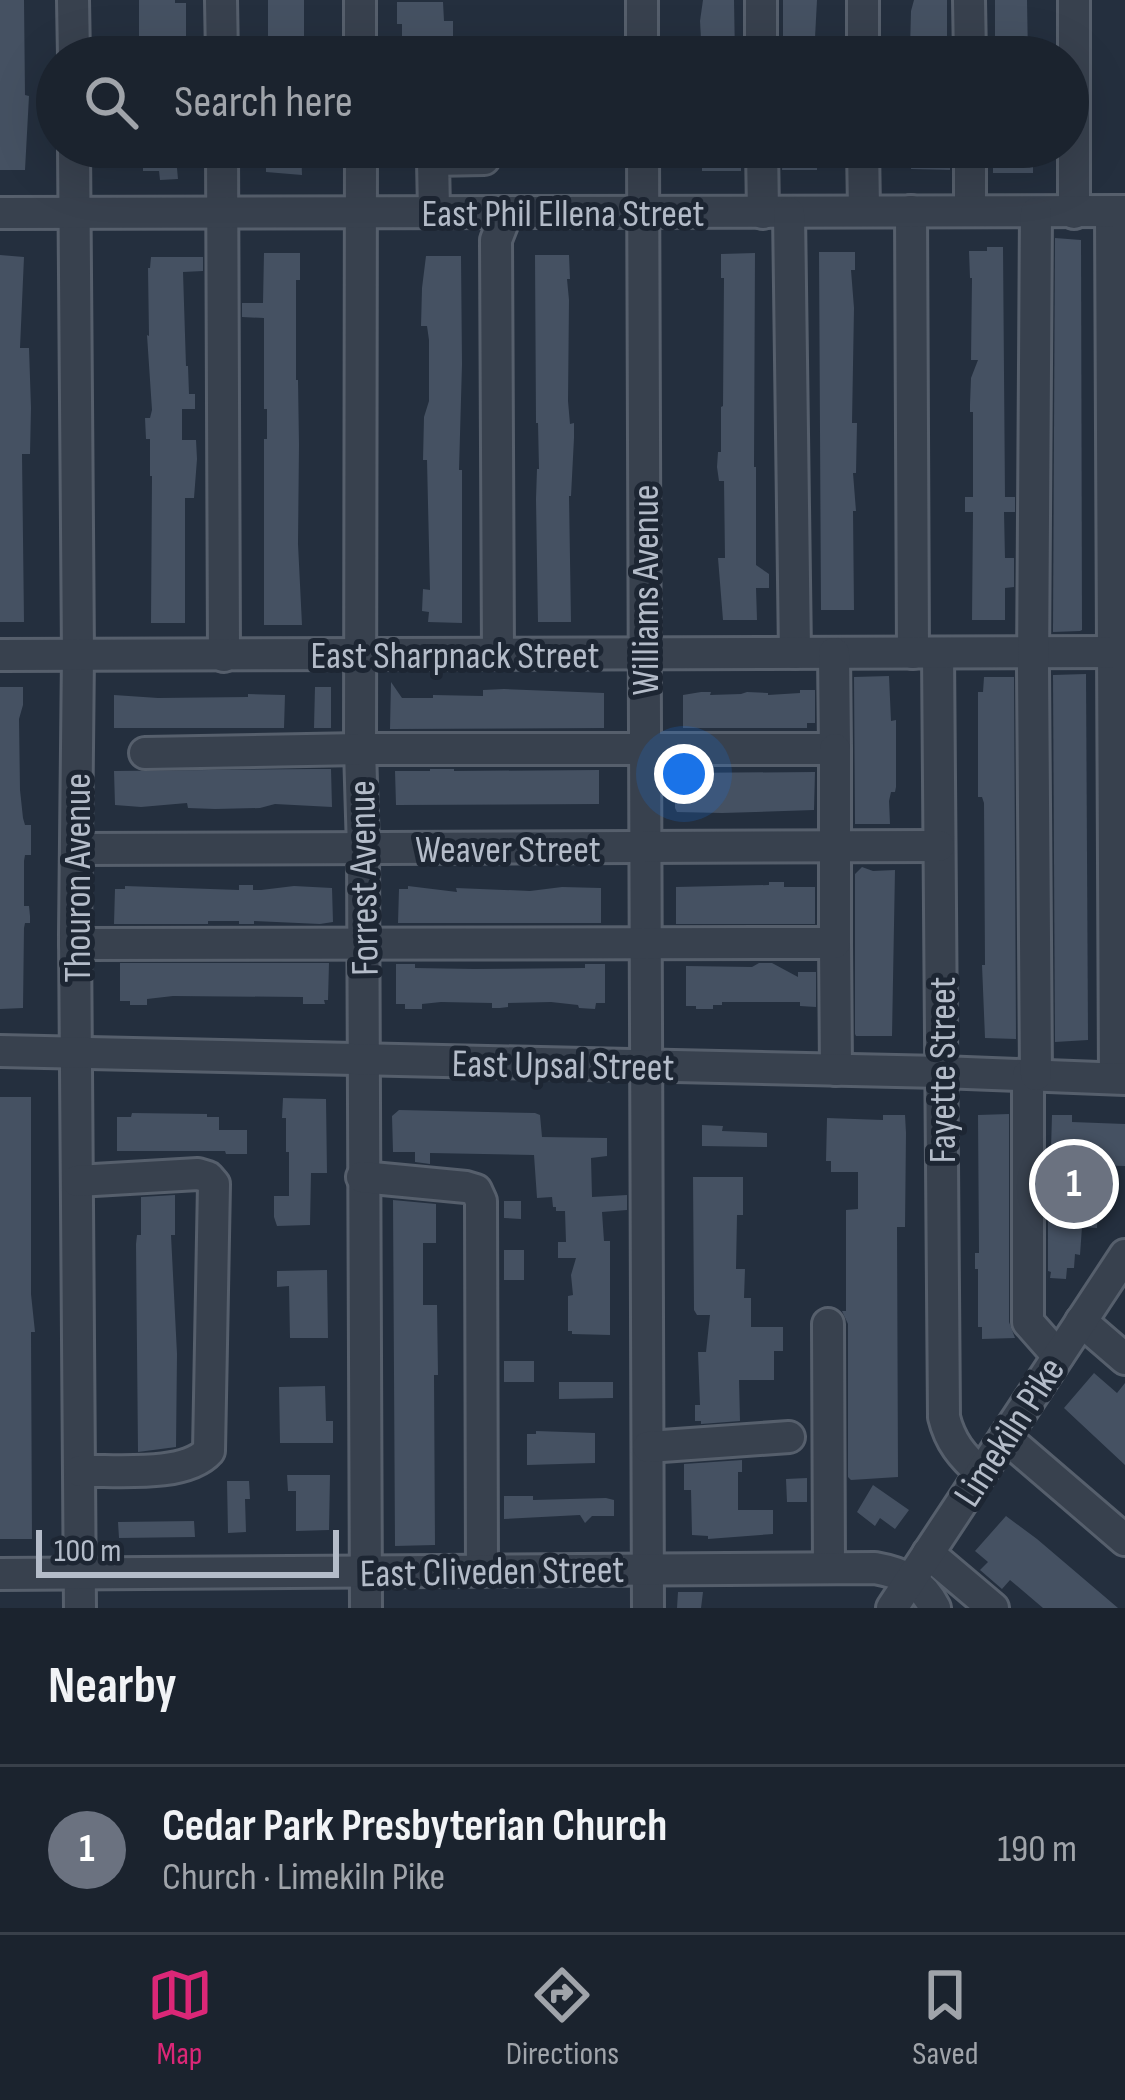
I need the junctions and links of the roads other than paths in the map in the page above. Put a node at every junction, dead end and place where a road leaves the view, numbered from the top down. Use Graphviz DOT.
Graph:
graph roads {
  1 [pos="74,0"];
  2 [pos="221,0"];
  3 [pos="360,0"];
  4 [pos="642,0"];
  5 [pos="761,0"];
  6 [pos="863,0"];
  7 [pos="969,0"];
  8 [pos="1074,0"];
  9 [pos="74,36"];
  10 [pos="221,36"];
  11 [pos="360,36"];
  12 [pos="642,36"];
  13 [pos="761,36"];
  14 [pos="863,36"];
  15 [pos="970,36"];
  16 [pos="1074,36"];
  17 [pos="74,168"];
  18 [pos="222,168"];
  19 [pos="361,168"];
  20 [pos="434,168"];
  21 [pos="643,168"];
  22 [pos="766,168"];
  23 [pos="863,168"];
  24 [pos="970,168"];
  25 [pos="1074,168"];
  26 [pos="643,210"];
  27 [pos="361,211"];
  28 [pos="434,211"];
  29 [pos="864,211"];
  30 [pos="911,211"];
  31 [pos="970,211"];
  32 [pos="222,212"];
  33 [pos="507,212"];
  34 [pos="1118,212"];
  35 [pos="0,213"];
  36 [pos="74,213"];
  37 [pos="776,213"];
  38 [pos="1036,213"];
  39 [pos="1074,213"];
  40 [pos="1034,652"];
  41 [pos="1119,652"];
  42 [pos="645,653"];
  43 [pos="795,653"];
  44 [pos="834,653"];
  45 [pos="926,653"];
  46 [pos="498,654"];
  47 [pos="0,655"];
  48 [pos="78,655"];
  49 [pos="362,655"];
  50 [pos="224,656"];
  51 [pos="360,749"];
  52 [pos="835,749"];
  53 [pos="644,751"];
  54 [pos="145,753"];
  55 [pos="939,846"];
  56 [pos="837,847"];
  57 [pos="646,848"];
  58 [pos="77,849"];
  59 [pos="364,849"];
  60 [pos="75,944"];
  61 [pos="364,944"];
  62 [pos="835,944"];
  63 [pos="645,945"];
  64 [pos="0,1051"];
  65 [pos="76,1055"];
  66 [pos="364,1059"];
  67 [pos="647,1066"];
  68 [pos="836,1070"];
  69 [pos="941,1072"];
  70 [pos="1032,1075"];
  71 [pos="1120,1078"];
  72 [pos="362,1177"];
  73 [pos="76,1181"];
  74 [pos="1125,1255"];
  75 [pos="1081,1321"];
  76 [pos="828,1324"];
  77 [pos="1058,1356"];
  78 [pos="1125,1359"];
  79 [pos="789,1437"];
  80 [pos="1005,1437"];
  81 [pos="648,1447"];
  82 [pos="80,1471"];
  83 [pos="981,1473"];
  84 [pos="1125,1540"];
  85 [pos="920,1566"];
  86 [pos="829,1568"];
  87 [pos="648,1569"];
  88 [pos="366,1571"];
  89 [pos="482,1571"];
  90 [pos="0,1574"];
  91 [pos="80,1574"];
  92 [pos="80,1608"];
  93 [pos="366,1608"];
  94 [pos="648,1608"];
  95 [pos="892,1608"];
  96 [pos="935,1608"];
  97 [pos="993,1608"];
  1 -- 9 [label="street"];
  2 -- 10 [label="street"];
  3 -- 11 [label="street"];
  4 -- 12 [label="street"];
  5 -- 13 [label="street"];
  6 -- 14 [label="street"];
  7 -- 15 [label="street"];
  8 -- 16 [label="street"];
  17 -- 36 [label="street, Thouron Avenue"];
  18 -- 32 [label="street"];
  19 -- 27 [label="street, Forrest Avenue"];
  20 -- 28 [label="street"];
  21 -- 26 [label="street, Williams Avenue"];
  22 -- 37 [label="street"];
  23 -- 29 [label="street"];
  24 -- 31 [label="street"];
  25 -- 39 [label="street"];
  26 -- 33 [label="street, East Phil Ellena Street"];
  26 -- 37 [label="street, East Phil Ellena Street"];
  26 -- 42 [label="street, Williams Avenue"];
  27 -- 28 [label="street, East Phil Ellena Street"];
  27 -- 32 [label="street, East Phil Ellena Street"];
  27 -- 49 [label="street, Forrest Avenue"];
  28 -- 33 [label="street, East Phil Ellena Street"];
  29 -- 30 [label="street, East Phil Ellena Street"];
  29 -- 37 [label="street, East Phil Ellena Street"];
  30 -- 31 [label="street, East Phil Ellena Street"];
  30 -- 45 [label="street, Fayette Street"];
  31 -- 38 [label="street, East Phil Ellena Street"];
  32 -- 36 [label="street, East Phil Ellena Street"];
  32 -- 50 [label="street"];
  33 -- 46 [label="street"];
  34 -- 39 [label="street, East Phil Ellena Street"];
  34 -- 41 [label="street"];
  35 -- 36 [label="street, East Phil Ellena Street"];
  36 -- 48 [label="street, Thouron Avenue"];
  37 -- 43 [label="street"];
  38 -- 39 [label="street, East Phil Ellena Street"];
  38 -- 40 [label="street"];
  40 -- 41 [label="street, East Sharpnack Street"];
  40 -- 45 [label="street, East Sharpnack Street"];
  40 -- 70 [label="street"];
  41 -- 71 [label="street"];
  42 -- 43 [label="street, East Sharpnack Street"];
  42 -- 46 [label="street, East Sharpnack Street"];
  42 -- 53 [label="street, Williams Avenue"];
  43 -- 44 [label="street, East Sharpnack Street"];
  44 -- 45 [label="street, East Sharpnack Street"];
  44 -- 52 [label="street"];
  45 -- 55 [label="street, Fayette Street"];
  46 -- 49 [label="street, East Sharpnack Street"];
  47 -- 48 [label="street, East Sharpnack Street"];
  48 -- 50 [label="street, East Sharpnack Street"];
  48 -- 58 [label="street, Thouron Avenue"];
  49 -- 50 [label="street, East Sharpnack Street"];
  49 -- 51 [label="street, Forrest Avenue"];
  51 -- 53 [label="street"];
  51 -- 54 [label="street"];
  51 -- 59 [label="street, Forrest Avenue"];
  52 -- 53 [label="street"];
  52 -- 56 [label="street"];
  53 -- 57 [label="street, Williams Avenue"];
  55 -- 56 [label="street, Weaver Street"];
  55 -- 69 [label="street, Fayette Street"];
  56 -- 57 [label="street, Weaver Street"];
  56 -- 62 [label="street"];
  57 -- 59 [label="street, Weaver Street"];
  57 -- 63 [label="street, Williams Avenue"];
  58 -- 59 [label="street, Weaver Street"];
  58 -- 60 [label="street, Thouron Avenue"];
  59 -- 61 [label="street, Forrest Avenue"];
  60 -- 61 [label="street"];
  60 -- 65 [label="street, Thouron Avenue"];
  61 -- 63 [label="street"];
  61 -- 66 [label="street, Forrest Avenue"];
  62 -- 63 [label="street"];
  62 -- 68 [label="street"];
  63 -- 67 [label="street, Williams Avenue"];
  64 -- 65 [label="street, East Upsal Street"];
  65 -- 66 [label="street, East Upsal Street"];
  65 -- 73 [label="street, Thouron Avenue"];
  66 -- 67 [label="street, East Upsal Street"];
  66 -- 72 [label="street, Forrest Avenue"];
  67 -- 68 [label="street, East Upsal Street"];
  67 -- 81 [label="street, Williams Avenue"];
  68 -- 69 [label="street, East Upsal Street"];
  69 -- 70 [label="street, East Upsal Street"];
  69 -- 83 [label="street, Fayette Street"];
  70 -- 71 [label="street, East Upsal Street"];
  70 -- 77 [label="street"];
  72 -- 88 [label="street, Forrest Avenue"];
  72 -- 89 [label="street"];
  73 -- 82 [label="street, Thouron Avenue"];
  73 -- 82 [label="street"];
  74 -- 75 [label="street, Limekiln Pike"];
  75 -- 77 [label="street, Limekiln Pike"];
  75 -- 78 [label="street"];
  76 -- 86 [label="street"];
  77 -- 80 [label="street, Limekiln Pike"];
  79 -- 81 [label="street"];
  80 -- 83 [label="street, Limekiln Pike"];
  80 -- 84 [label="street"];
  81 -- 87 [label="street, Williams Avenue"];
  82 -- 91 [label="street, Thouron Avenue"];
  83 -- 85 [label="street, Limekiln Pike"];
  85 -- 86 [label="street, East Cliveden Street"];
  85 -- 95 [label="street, Limekiln Pike"];
  85 -- 96 [label="street"];
  85 -- 97 [label="street"];
  86 -- 87 [label="street, East Cliveden Street"];
  87 -- 89 [label="street, East Cliveden Street"];
  87 -- 94 [label="street, Williams Avenue"];
  88 -- 89 [label="street, East Cliveden Street"];
  88 -- 91 [label="street, East Cliveden Street"];
  88 -- 93 [label="street, Forrest Avenue"];
  90 -- 91 [label="street, East Cliveden Street"];
  91 -- 92 [label="street, Thouron Avenue"];
}
